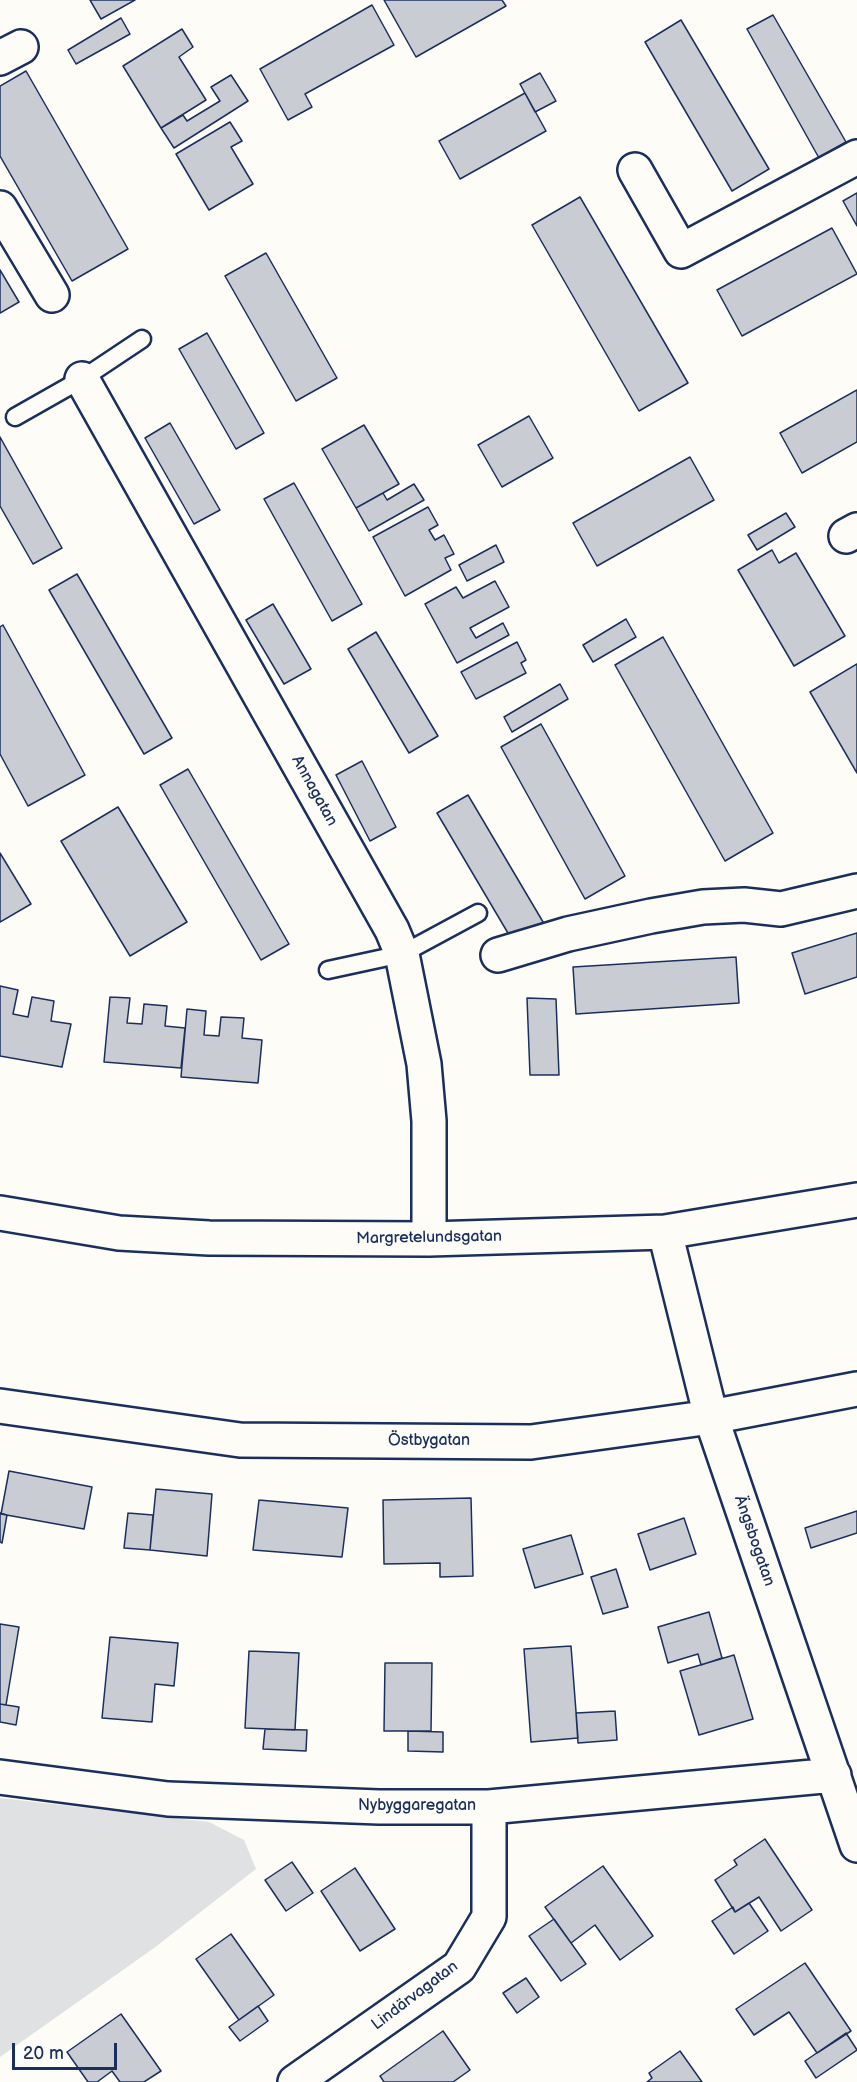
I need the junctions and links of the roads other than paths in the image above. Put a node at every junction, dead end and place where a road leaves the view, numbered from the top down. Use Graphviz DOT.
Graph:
graph roads {
  1 [pos="857,157"];
  2 [pos="635,170"];
  3 [pos="0,208"];
  4 [pos="52,295"];
  5 [pos="142,339"];
  6 [pos="82,379"];
  7 [pos="15,417"];
  8 [pos="857,891"];
  9 [pos="478,913"];
  10 [pos="402,954"];
  11 [pos="498,955"];
  12 [pos="328,970"];
  13 [pos="857,1200"];
  14 [pos="0,1213"];
  15 [pos="665,1232"];
  16 [pos="429,1239"];
  17 [pos="857,1389"];
  18 [pos="0,1406"];
  19 [pos="711,1417"];
  20 [pos="834,1775"];
  21 [pos="0,1777"];
  22 [pos="489,1807"];
  23 [pos="857,1845"];
  24 [pos="295,2082"];
  1 -- 2 [label="street"];
  3 -- 4 [label="street"];
  5 -- 6 [label="lane"];
  6 -- 7 [label="lane"];
  6 -- 10 [label="street, Annagatan"];
  8 -- 11 [label="street"];
  9 -- 10 [label="lane"];
  10 -- 12 [label="lane"];
  10 -- 16 [label="street, Annagatan"];
  13 -- 15 [label="street, Margretelundsgatan"];
  14 -- 16 [label="street, Margretelundsgatan"];
  15 -- 16 [label="street, Margretelundsgatan"];
  15 -- 19 [label="street, Ängsbogatan"];
  17 -- 19 [label="street, Östbygatan"];
  18 -- 19 [label="street, Östbygatan"];
  19 -- 20 [label="street, Ängsbogatan"];
  20 -- 22 [label="street, Nybyggaregatan"];
  20 -- 23 [label="street, Ängsbogatan"];
  21 -- 22 [label="street, Nybyggaregatan"];
  22 -- 24 [label="street, Lindärvagatan"];
}
